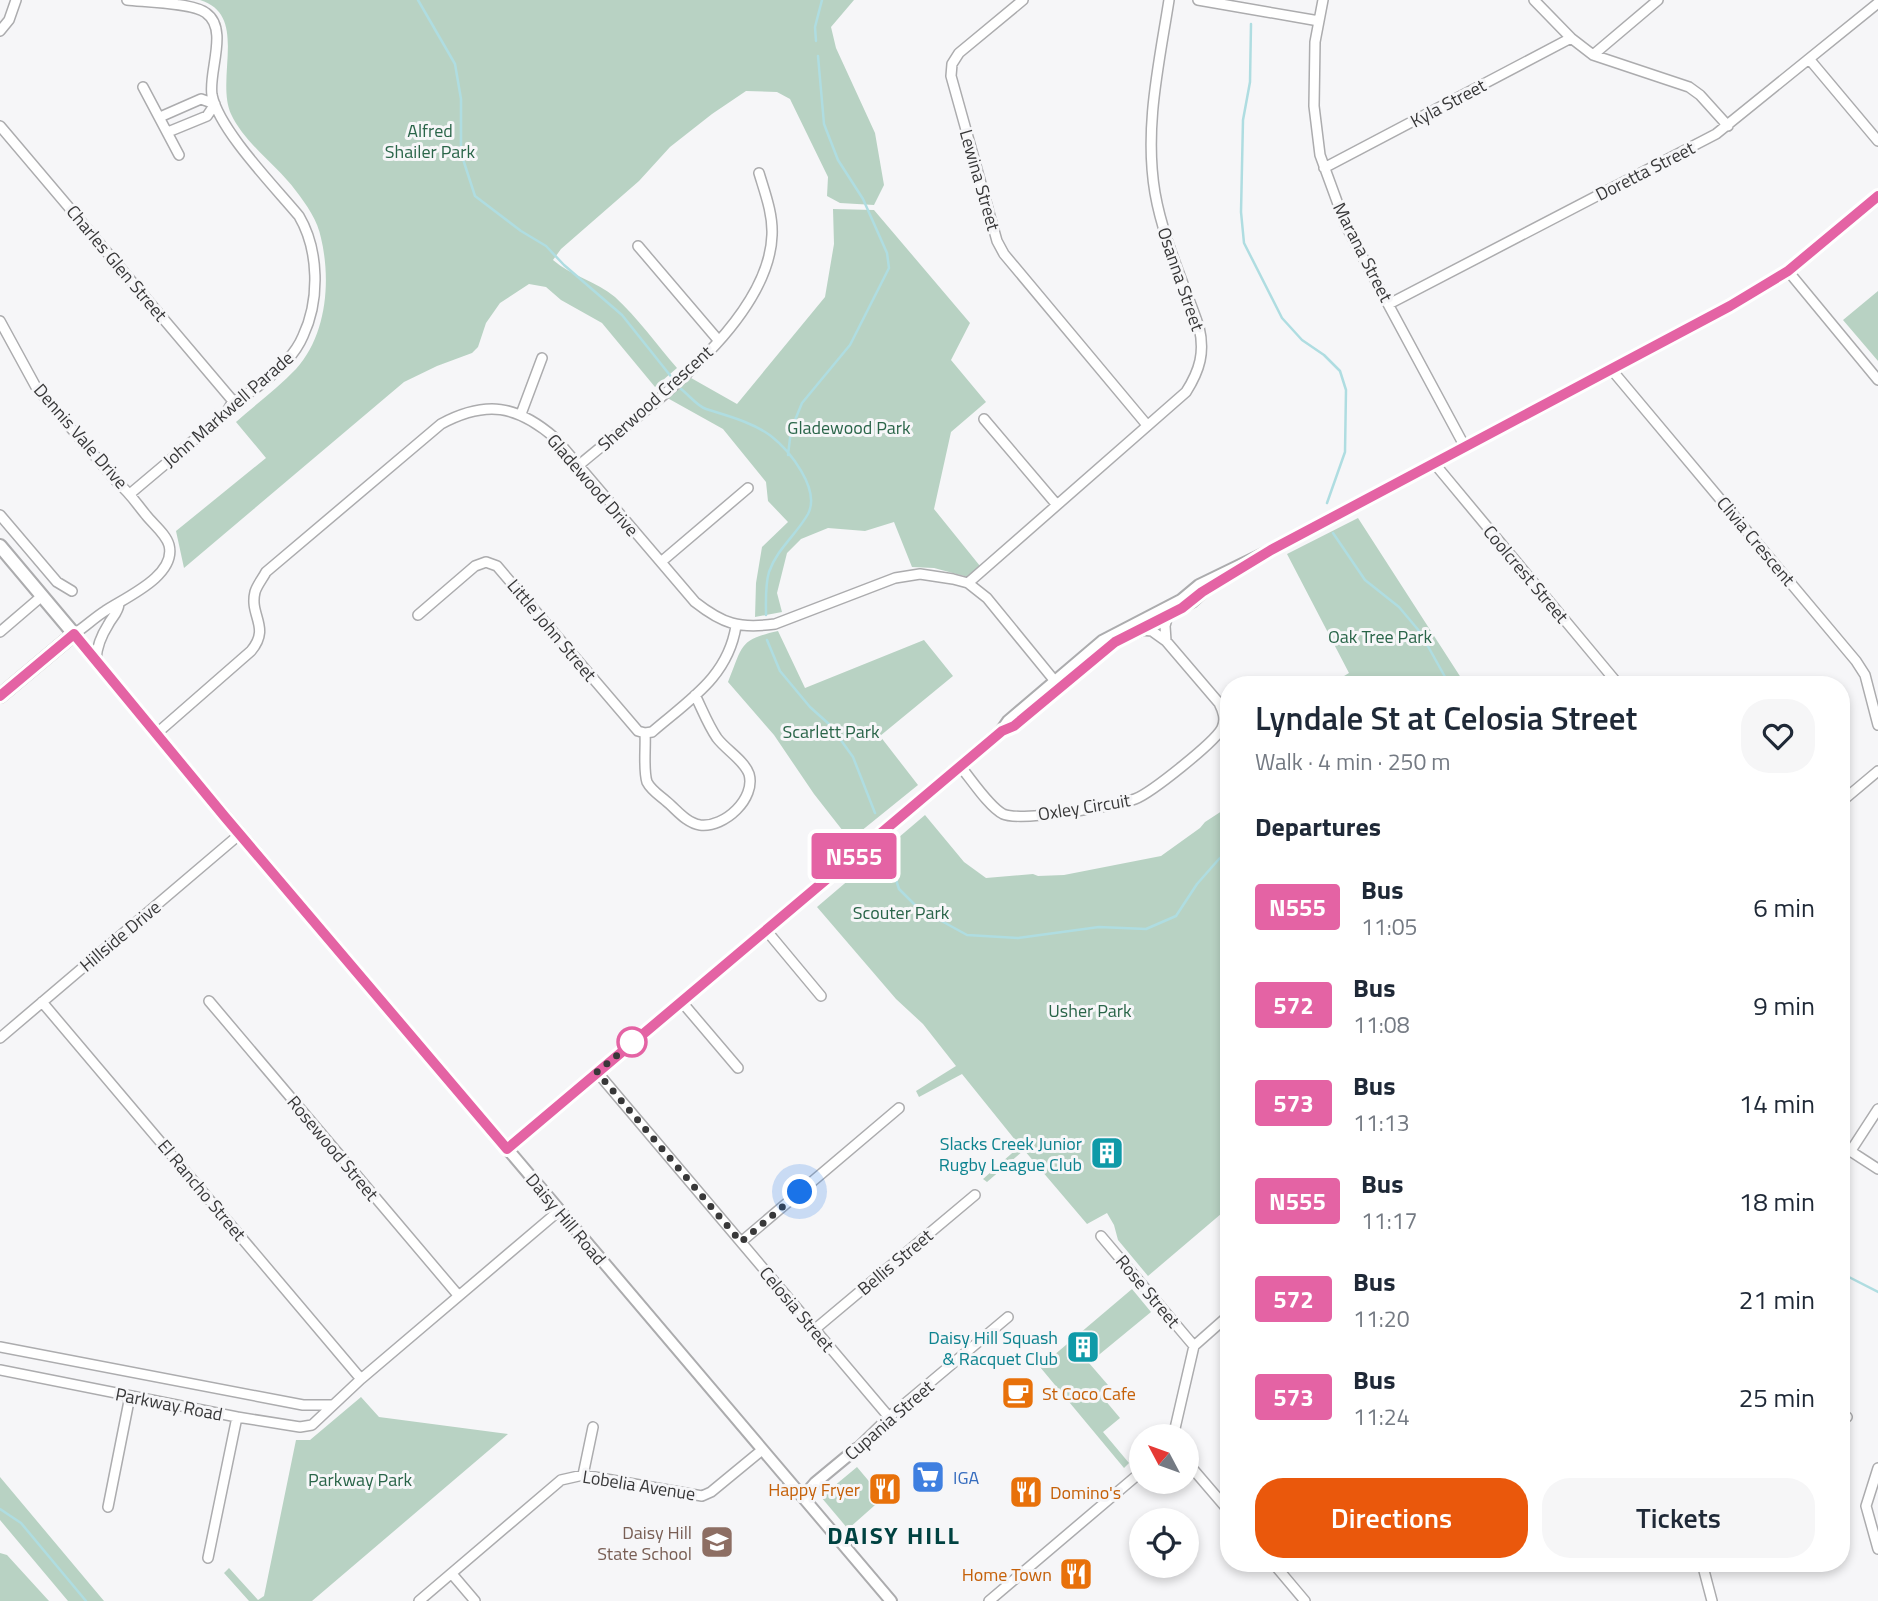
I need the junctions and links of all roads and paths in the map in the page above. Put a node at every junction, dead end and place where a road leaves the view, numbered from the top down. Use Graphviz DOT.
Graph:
graph roads {
  1 [pos="16,0"];
  2 [pos="127,0"];
  3 [pos="1023,0"];
  4 [pos="1169,0"];
  5 [pos="1198,0"];
  6 [pos="1323,0"];
  7 [pos="1534,0"];
  8 [pos="1658,0"];
  9 [pos="1878,4"];
  10 [pos="1319,21"];
  11 [pos="0,31"];
  12 [pos="1572,38"];
  13 [pos="1593,55"];
  14 [pos="1810,60"];
  15 [pos="143,87"];
  16 [pos="215,104"];
  17 [pos="160,117"];
  18 [pos="0,126"];
  19 [pos="1728,126"];
  20 [pos="168,132"];
  21 [pos="1878,141"];
  22 [pos="179,155"];
  23 [pos="1324,168"];
  24 [pos="759,173"];
  25 [pos="1878,196"];
  26 [pos="638,246"];
  27 [pos="1788,271"];
  28 [pos="1389,304"];
  29 [pos="0,321"];
  30 [pos="719,341"];
  31 [pos="542,358"];
  32 [pos="1611,369"];
  33 [pos="1878,380"];
  34 [pos="233,401"];
  35 [pos="521,414"];
  36 [pos="984,419"];
  37 [pos="1147,425"];
  38 [pos="1465,447"];
  39 [pos="1434,463"];
  40 [pos="578,466"];
  41 [pos="748,488"];
  42 [pos="131,494"];
  43 [pos="1057,505"];
  44 [pos="0,514"];
  45 [pos="0,546"];
  46 [pos="1271,550"];
  47 [pos="661,562"];
  48 [pos="968,583"];
  49 [pos="72,591"];
  50 [pos="43,596"];
  51 [pos="119,604"];
  52 [pos="418,615"];
  53 [pos="1168,615"];
  54 [pos="736,626"];
  55 [pos="1141,630"];
  56 [pos="0,632"];
  57 [pos="74,634"];
  58 [pos="1166,641"];
  59 [pos="96,659"];
  60 [pos="1611,676"];
  61 [pos="1057,684"];
  62 [pos="695,695"];
  63 [pos="0,696"];
  64 [pos="1220,705"];
  65 [pos="1878,725"];
  66 [pos="1220,731"];
  67 [pos="645,733"];
  68 [pos="156,734"];
  69 [pos="960,766"];
  70 [pos="1878,771"];
  71 [pos="1850,794"];
  72 [pos="240,834"];
  73 [pos="766,930"];
  74 [pos="821,996"];
  75 [pos="681,1001"];
  76 [pos="42,1002"];
  77 [pos="209,1002"];
  78 [pos="0,1038"];
  79 [pos="738,1068"];
  80 [pos="597,1072"];
  81 [pos="900,1108"];
  82 [pos="1878,1109"];
  83 [pos="507,1149"];
  84 [pos="1850,1152"];
  85 [pos="1878,1169"];
  86 [pos="975,1195"];
  87 [pos="560,1210"];
  88 [pos="1101,1236"];
  89 [pos="741,1242"];
  90 [pos="458,1296"];
  91 [pos="1008,1317"];
  92 [pos="1220,1323"];
  93 [pos="814,1330"];
  94 [pos="1194,1346"];
  95 [pos="0,1347"];
  96 [pos="0,1370"];
  97 [pos="362,1378"];
  98 [pos="130,1396"];
  99 [pos="331,1405"];
  100 [pos="237,1417"];
  101 [pos="889,1417"];
  102 [pos="1176,1424"];
  103 [pos="593,1427"];
  104 [pos="856,1449"];
  105 [pos="762,1450"];
  106 [pos="1878,1468"];
  107 [pos="1199,1474"];
  108 [pos="583,1475"];
  109 [pos="1129,1482"];
  110 [pos="1220,1494"];
  111 [pos="803,1497"];
  112 [pos="108,1507"];
  113 [pos="1878,1549"];
  114 [pos="208,1558"];
  115 [pos="1281,1572"];
  116 [pos="1704,1572"];
  117 [pos="452,1574"];
  118 [pos="419,1601"];
  119 [pos="475,1601"];
  120 [pos="891,1601"];
  121 [pos="989,1601"];
  122 [pos="1305,1601"];
  123 [pos="1712,1601"];
  1 -- 11 [label="street"];
  2 -- 16 [label="street, John Markwell Parade"];
  3 -- 37 [label="street, Lewina Street"];
  4 -- 37 [label="street, Osanna Street"];
  5 -- 10 [label="street"];
  6 -- 10 [label="street, Marana Street"];
  7 -- 12 [label="street"];
  8 -- 13 [label="street"];
  9 -- 14 [label="street, Doretta Street"];
  10 -- 23 [label="street, Marana Street"];
  12 -- 13 [label="street"];
  12 -- 23 [label="street, Kyla Street"];
  13 -- 19 [label="street"];
  14 -- 19 [label="street, Doretta Street"];
  14 -- 21 [label="street"];
  15 -- 17 [label="street"];
  16 -- 17 [label="street"];
  16 -- 20 [label="street"];
  16 -- 34 [label="street, John Markwell Parade"];
  17 -- 20 [label="street"];
  18 -- 34 [label="street, Charles Glen Street"];
  19 -- 28 [label="street, Doretta Street"];
  20 -- 22 [label="street"];
  23 -- 28 [label="street, Marana Street"];
  24 -- 30 [label="street, Sherwood Crescent"];
  25 -- 27 [label="street"];
  26 -- 30 [label="street"];
  27 -- 32 [label="street"];
  27 -- 33 [label="street"];
  28 -- 38 [label="street, Marana Street"];
  29 -- 42 [label="street, Dennis Vale Drive"];
  30 -- 40 [label="street, Sherwood Crescent"];
  31 -- 35 [label="street"];
  32 -- 38 [label="street"];
  32 -- 65 [label="street, Clivia Crescent"];
  34 -- 42 [label="street, John Markwell Parade"];
  35 -- 40 [label="street, Gladewood Drive"];
  35 -- 68 [label="street, Gladewood Drive"];
  36 -- 43 [label="street"];
  37 -- 43 [label="street, Osanna Street"];
  38 -- 39 [label="street"];
  39 -- 46 [label="street"];
  39 -- 60 [label="street, Coolcrest Street"];
  40 -- 47 [label="street, Gladewood Drive"];
  41 -- 47 [label="street"];
  42 -- 51 [label="street, Dennis Vale Drive"];
  43 -- 48 [label="street, Osanna Street"];
  44 -- 49 [label="street"];
  45 -- 50 [label="main road, Daisy Hill Road"];
  46 -- 53 [label="street"];
  46 -- 61 [label="street"];
  47 -- 54 [label="street, Gladewood Drive"];
  48 -- 54 [label="street"];
  48 -- 61 [label="street"];
  50 -- 56 [label="street"];
  50 -- 57 [label="main road, Daisy Hill Road"];
  51 -- 57 [label="street"];
  51 -- 59 [label="street"];
  52 -- 67 [label="street, Little John Street"];
  53 -- 55 [label="street"];
  53 -- 58 [label="street"];
  54 -- 62 [label="street"];
  55 -- 58 [label="street, Oxley Circuit"];
  55 -- 61 [label="street"];
  57 -- 59 [label="street, Daisy Hill Road"];
  57 -- 63 [label="main road"];
  58 -- 64 [label="street, Oxley Circuit"];
  59 -- 68 [label="street, Daisy Hill Road"];
  61 -- 69 [label="street"];
  62 -- 67 [label="street"];
  62 -- 67 [label="street"];
  66 -- 69 [label="street, Oxley Circuit"];
  68 -- 72 [label="street, Daisy Hill Road"];
  69 -- 73 [label="street"];
  70 -- 71 [label="street"];
  72 -- 76 [label="street, Hillside Drive"];
  72 -- 83 [label="street, Daisy Hill Road"];
  73 -- 74 [label="street"];
  73 -- 75 [label="street"];
  75 -- 79 [label="street"];
  75 -- 80 [label="street"];
  76 -- 78 [label="street, Hillside Drive"];
  76 -- 97 [label="street, El Rancho Street"];
  77 -- 90 [label="street, Rosewood Street"];
  80 -- 83 [label="street"];
  80 -- 89 [label="street, Celosia Street"];
  81 -- 89 [label="street"];
  82 -- 84 [label="street"];
  83 -- 87 [label="street, Daisy Hill Road"];
  84 -- 85 [label="street"];
  86 -- 93 [label="street, Bellis Street"];
  87 -- 90 [label="street, Parkway Road"];
  87 -- 105 [label="street, Daisy Hill Road"];
  88 -- 94 [label="street, Rose Street"];
  89 -- 93 [label="street, Celosia Street"];
  90 -- 97 [label="street, Parkway Road"];
  91 -- 101 [label="street, Cupania Street"];
  92 -- 94 [label="street"];
  93 -- 101 [label="street, Celosia Street"];
  94 -- 102 [label="street"];
  95 -- 99 [label="street, Parkway Road"];
  96 -- 98 [label="street, Parkway Road"];
  97 -- 99 [label="street, Parkway Road"];
  98 -- 100 [label="street, Parkway Road"];
  98 -- 112 [label="street"];
  99 -- 100 [label="street, Parkway Road"];
  100 -- 114 [label="street"];
  101 -- 104 [label="street, Cupania Street"];
  103 -- 108 [label="street"];
  104 -- 111 [label="street, Cupania Street"];
  105 -- 108 [label="street, Lobelia Avenue"];
  105 -- 111 [label="street, Daisy Hill Road"];
  106 -- 113 [label="street"];
  107 -- 110 [label="street"];
  108 -- 117 [label="street, Lobelia Avenue"];
  109 -- 121 [label="street"];
  111 -- 120 [label="street, Daisy Hill Road"];
  115 -- 122 [label="street"];
  116 -- 123 [label="street"];
  117 -- 118 [label="street, Lobelia Avenue"];
  117 -- 119 [label="street"];
}
